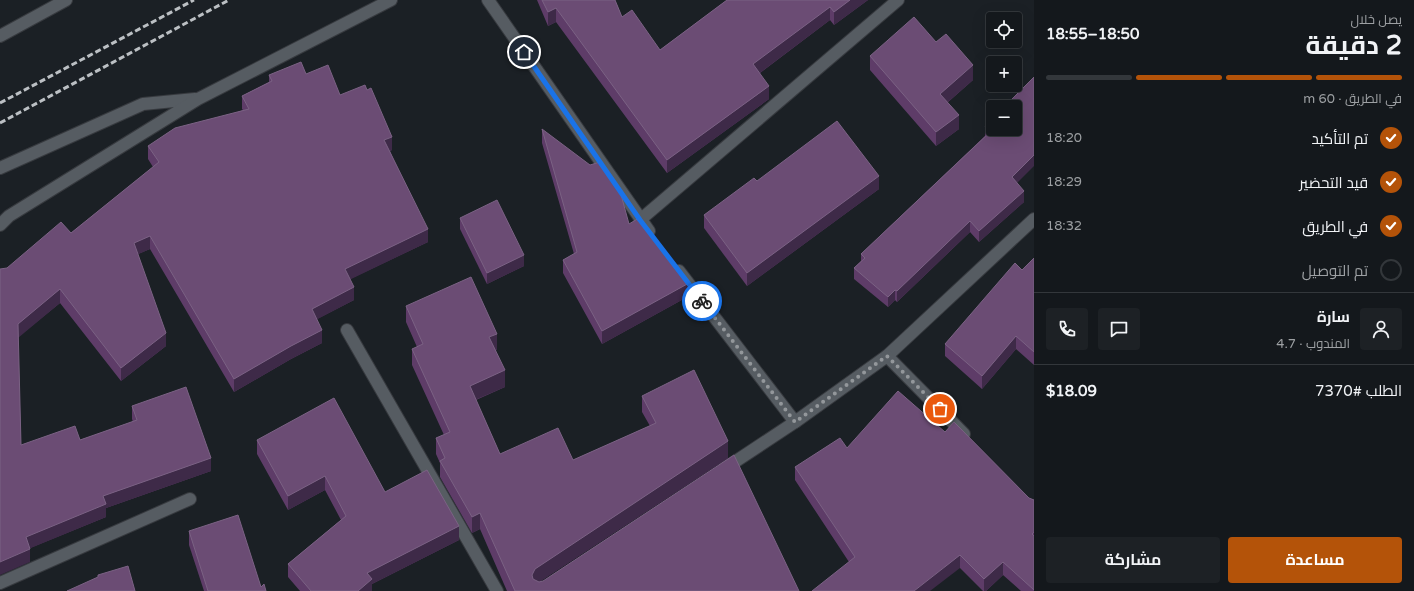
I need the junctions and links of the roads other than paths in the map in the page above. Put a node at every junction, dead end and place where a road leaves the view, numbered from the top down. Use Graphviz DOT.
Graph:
graph roads {
  1 [pos="66,0"];
  2 [pos="391,0"];
  3 [pos="488,0"];
  4 [pos="898,0"];
  5 [pos="0,36"];
  6 [pos="198,99"];
  7 [pos="0,168"];
  8 [pos="1034,219"];
  9 [pos="640,220"];
  10 [pos="0,225"];
  11 [pos="655,239"];
  12 [pos="674,265"];
  13 [pos="347,330"];
  14 [pos="887,356"];
  15 [pos="795,422"];
  16 [pos="974,445"];
  17 [pos="716,474"];
  18 [pos="190,500"];
  19 [pos="0,582"];
  20 [pos="497,591"];
  1 -- 5 [label="street"];
  2 -- 6 [label="street"];
  3 -- 9 [label="street"];
  4 -- 9 [label="street"];
  6 -- 7 [label="street"];
  6 -- 10 [label="street"];
  8 -- 14 [label="street"];
  9 -- 11 [label="street"];
  12 -- 15 [label="street"];
  13 -- 20 [label="street"];
  14 -- 15 [label="street"];
  14 -- 16 [label="street"];
  15 -- 17 [label="street"];
  18 -- 19 [label="street"];
}
